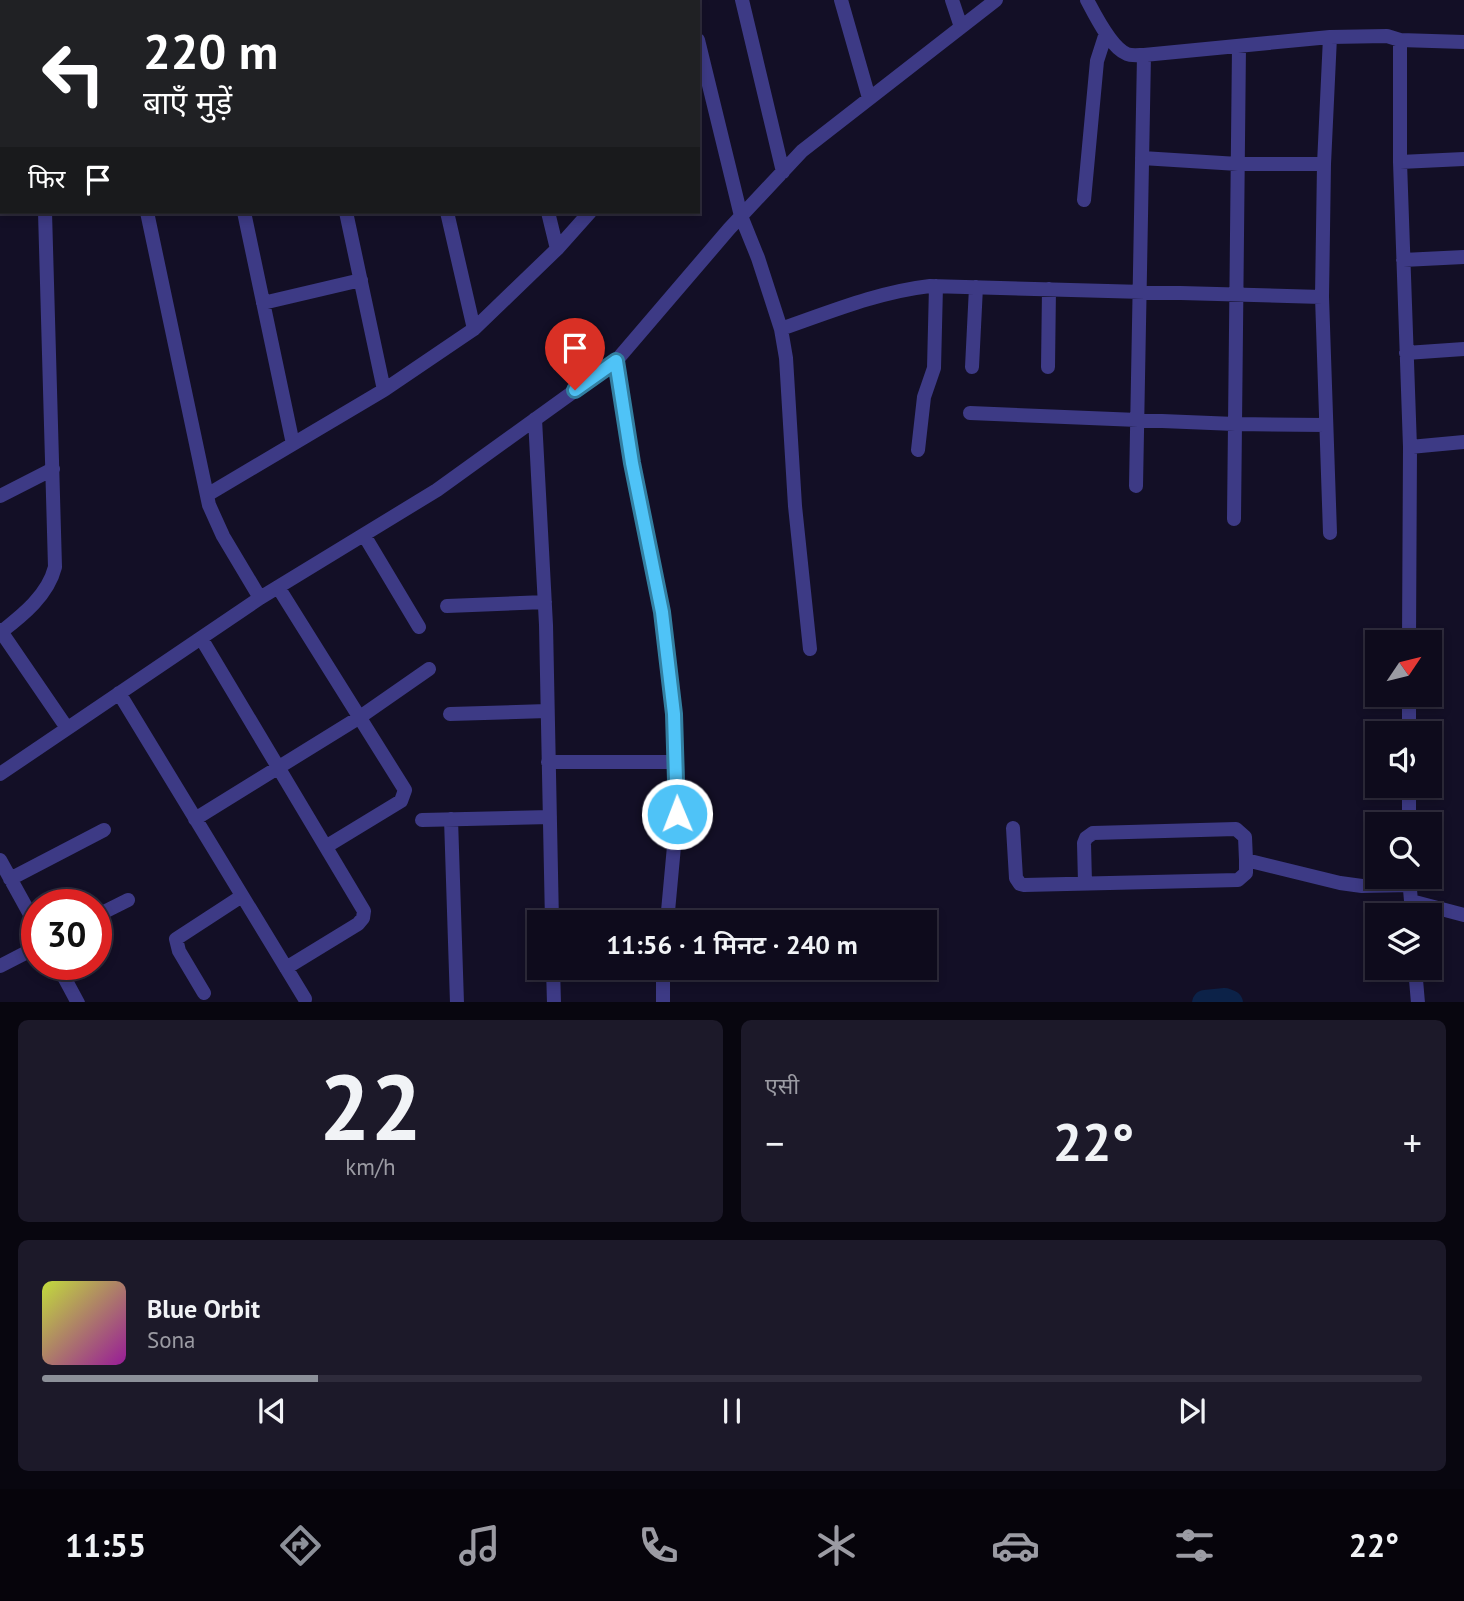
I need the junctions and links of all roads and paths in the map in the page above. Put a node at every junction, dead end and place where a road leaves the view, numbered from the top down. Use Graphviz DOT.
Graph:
graph roads {
  1 [pos="742,0"];
  2 [pos="841,0"];
  3 [pos="953,0"];
  4 [pos="996,0"];
  5 [pos="1087,0"];
  6 [pos="961,27"];
  7 [pos="1106,33"];
  8 [pos="1330,37"];
  9 [pos="1400,40"];
  10 [pos="1464,42"];
  11 [pos="1239,46"];
  12 [pos="700,48"];
  13 [pos="1144,55"];
  14 [pos="869,98"];
  15 [pos="1142,158"];
  16 [pos="1464,159"];
  17 [pos="1400,162"];
  18 [pos="1238,164"];
  19 [pos="1324,164"];
  20 [pos="783,172"];
  21 [pos="1084,200"];
  22 [pos="45,214"];
  23 [pos="147,214"];
  24 [pos="244,214"];
  25 [pos="346,214"];
  26 [pos="447,214"];
  27 [pos="548,214"];
  28 [pos="588,214"];
  29 [pos="741,216"];
  30 [pos="556,249"];
  31 [pos="1464,257"];
  32 [pos="1403,260"];
  33 [pos="361,280"];
  34 [pos="936,286"];
  35 [pos="976,287"];
  36 [pos="1049,289"];
  37 [pos="1138,291"];
  38 [pos="1236,296"];
  39 [pos="1322,297"];
  40 [pos="263,303"];
  41 [pos="474,329"];
  42 [pos="781,329"];
  43 [pos="1464,349"];
  44 [pos="1406,353"];
  45 [pos="616,361"];
  46 [pos="1048,366"];
  47 [pos="972,367"];
  48 [pos="384,390"];
  49 [pos="970,413"];
  50 [pos="535,419"];
  51 [pos="1138,419"];
  52 [pos="1235,424"];
  53 [pos="1326,425"];
  54 [pos="1464,442"];
  55 [pos="293,444"];
  56 [pos="1410,447"];
  57 [pos="918,450"];
  58 [pos="53,469"];
  59 [pos="1136,486"];
  60 [pos="207,495"];
  61 [pos="0,496"];
  62 [pos="1234,519"];
  63 [pos="1330,533"];
  64 [pos="363,535"];
  65 [pos="278,587"];
  66 [pos="260,598"];
  67 [pos="545,602"];
  68 [pos="447,606"];
  69 [pos="419,627"];
  70 [pos="1409,630"];
  71 [pos="1,631"];
  72 [pos="201,638"];
  73 [pos="810,649"];
  74 [pos="429,669"];
  75 [pos="118,693"];
  76 [pos="547,711"];
  77 [pos="450,715"];
  78 [pos="359,718"];
  79 [pos="67,728"];
  80 [pos="548,762"];
  81 [pos="676,762"];
  82 [pos="280,768"];
  83 [pos="0,774"];
  84 [pos="550,817"];
  85 [pos="195,819"];
  86 [pos="452,819"];
  87 [pos="422,820"];
  88 [pos="1013,828"];
  89 [pos="104,830"];
  90 [pos="327,846"];
  91 [pos="1246,860"];
  92 [pos="0,862"];
  93 [pos="10,879"];
  94 [pos="1085,883"];
  95 [pos="1365,886"];
  96 [pos="242,896"];
  97 [pos="21,899"];
  98 [pos="128,900"];
  99 [pos="112,908"];
  100 [pos="552,910"];
  101 [pos="668,910"];
  102 [pos="1442,912"];
  103 [pos="1464,915"];
  104 [pos="21,955"];
  105 [pos="0,965"];
  106 [pos="286,968"];
  107 [pos="66,980"];
  108 [pos="553,980"];
  109 [pos="663,980"];
  110 [pos="1416,980"];
  111 [pos="204,993"];
  112 [pos="305,999"];
  113 [pos="77,1002"];
  114 [pos="457,1002"];
  115 [pos="554,1002"];
  116 [pos="663,1002"];
  117 [pos="1418,1002"];
  1 -- 20 [label="street"];
  2 -- 14 [label="street"];
  3 -- 6 [label="street"];
  4 -- 6 [label="street"];
  5 -- 7 [label="street"];
  6 -- 14 [label="street"];
  7 -- 13 [label="street"];
  7 -- 21 [label="street"];
  8 -- 9 [label="street"];
  8 -- 11 [label="street"];
  8 -- 19 [label="street"];
  9 -- 10 [label="street"];
  9 -- 17 [label="street"];
  11 -- 13 [label="street"];
  11 -- 18 [label="street"];
  12 -- 29 [label="street"];
  13 -- 15 [label="street"];
  14 -- 20 [label="street"];
  15 -- 18 [label="street"];
  15 -- 37 [label="street"];
  16 -- 17 [label="street"];
  17 -- 32 [label="street"];
  18 -- 19 [label="street"];
  18 -- 38 [label="street"];
  19 -- 39 [label="street"];
  20 -- 29 [label="street"];
  22 -- 58 [label="street"];
  23 -- 60 [label="street"];
  24 -- 40 [label="street"];
  25 -- 33 [label="street"];
  26 -- 41 [label="street"];
  27 -- 30 [label="street"];
  28 -- 30 [label="street"];
  29 -- 42 [label="street"];
  29 -- 45 [label="street"];
  30 -- 41 [label="street"];
  31 -- 32 [label="street"];
  32 -- 44 [label="street"];
  33 -- 40 [label="street"];
  33 -- 48 [label="street"];
  34 -- 35 [label="street"];
  34 -- 42 [label="street"];
  34 -- 57 [label="street"];
  35 -- 36 [label="street"];
  35 -- 47 [label="street"];
  36 -- 37 [label="street"];
  36 -- 46 [label="street"];
  37 -- 38 [label="street"];
  37 -- 51 [label="street"];
  38 -- 39 [label="street"];
  38 -- 52 [label="street"];
  39 -- 53 [label="street"];
  40 -- 55 [label="street"];
  41 -- 48 [label="street"];
  42 -- 73 [label="street"];
  43 -- 44 [label="street"];
  44 -- 56 [label="street"];
  45 -- 50 [label="street"];
  45 -- 81 [label="street"];
  48 -- 55 [label="street"];
  49 -- 51 [label="street"];
  50 -- 64 [label="street"];
  50 -- 67 [label="street"];
  51 -- 52 [label="street"];
  51 -- 59 [label="street"];
  52 -- 53 [label="street"];
  52 -- 62 [label="street"];
  53 -- 63 [label="street"];
  54 -- 56 [label="street"];
  55 -- 60 [label="street"];
  56 -- 70 [label="street"];
  58 -- 61 [label="street"];
  58 -- 71 [label="street"];
  60 -- 66 [label="street"];
  64 -- 65 [label="street"];
  64 -- 69 [label="street"];
  65 -- 66 [label="street"];
  65 -- 78 [label="street"];
  66 -- 72 [label="street"];
  67 -- 68 [label="street"];
  67 -- 76 [label="street"];
  71 -- 79 [label="street"];
  72 -- 75 [label="street"];
  72 -- 82 [label="street"];
  74 -- 78 [label="street"];
  75 -- 79 [label="street"];
  75 -- 85 [label="street"];
  76 -- 77 [label="street"];
  76 -- 80 [label="street"];
  78 -- 82 [label="street"];
  78 -- 90 [label="street"];
  79 -- 83 [label="street"];
  80 -- 81 [label="street"];
  80 -- 84 [label="street"];
  81 -- 101 [label="street"];
  82 -- 85 [label="street"];
  82 -- 90 [label="street"];
  84 -- 86 [label="street"];
  84 -- 100 [label="street"];
  85 -- 96 [label="street"];
  86 -- 87 [label="street"];
  86 -- 114 [label="street"];
  88 -- 94 [label="street"];
  89 -- 93 [label="street"];
  90 -- 106 [label="street"];
  91 -- 94 [label="street"];
  91 -- 94 [label="street"];
  91 -- 95 [label="street"];
  92 -- 93 [label="street"];
  93 -- 97 [label="street"];
  96 -- 106 [label="street"];
  96 -- 111 [label="street"];
  98 -- 99 [label="street"];
  102 -- 103 [label="street"];
  104 -- 105 [label="street"];
  106 -- 112 [label="street"];
  107 -- 113 [label="street"];
  108 -- 115 [label="street"];
  109 -- 116 [label="street"];
  110 -- 117 [label="street"];
}
